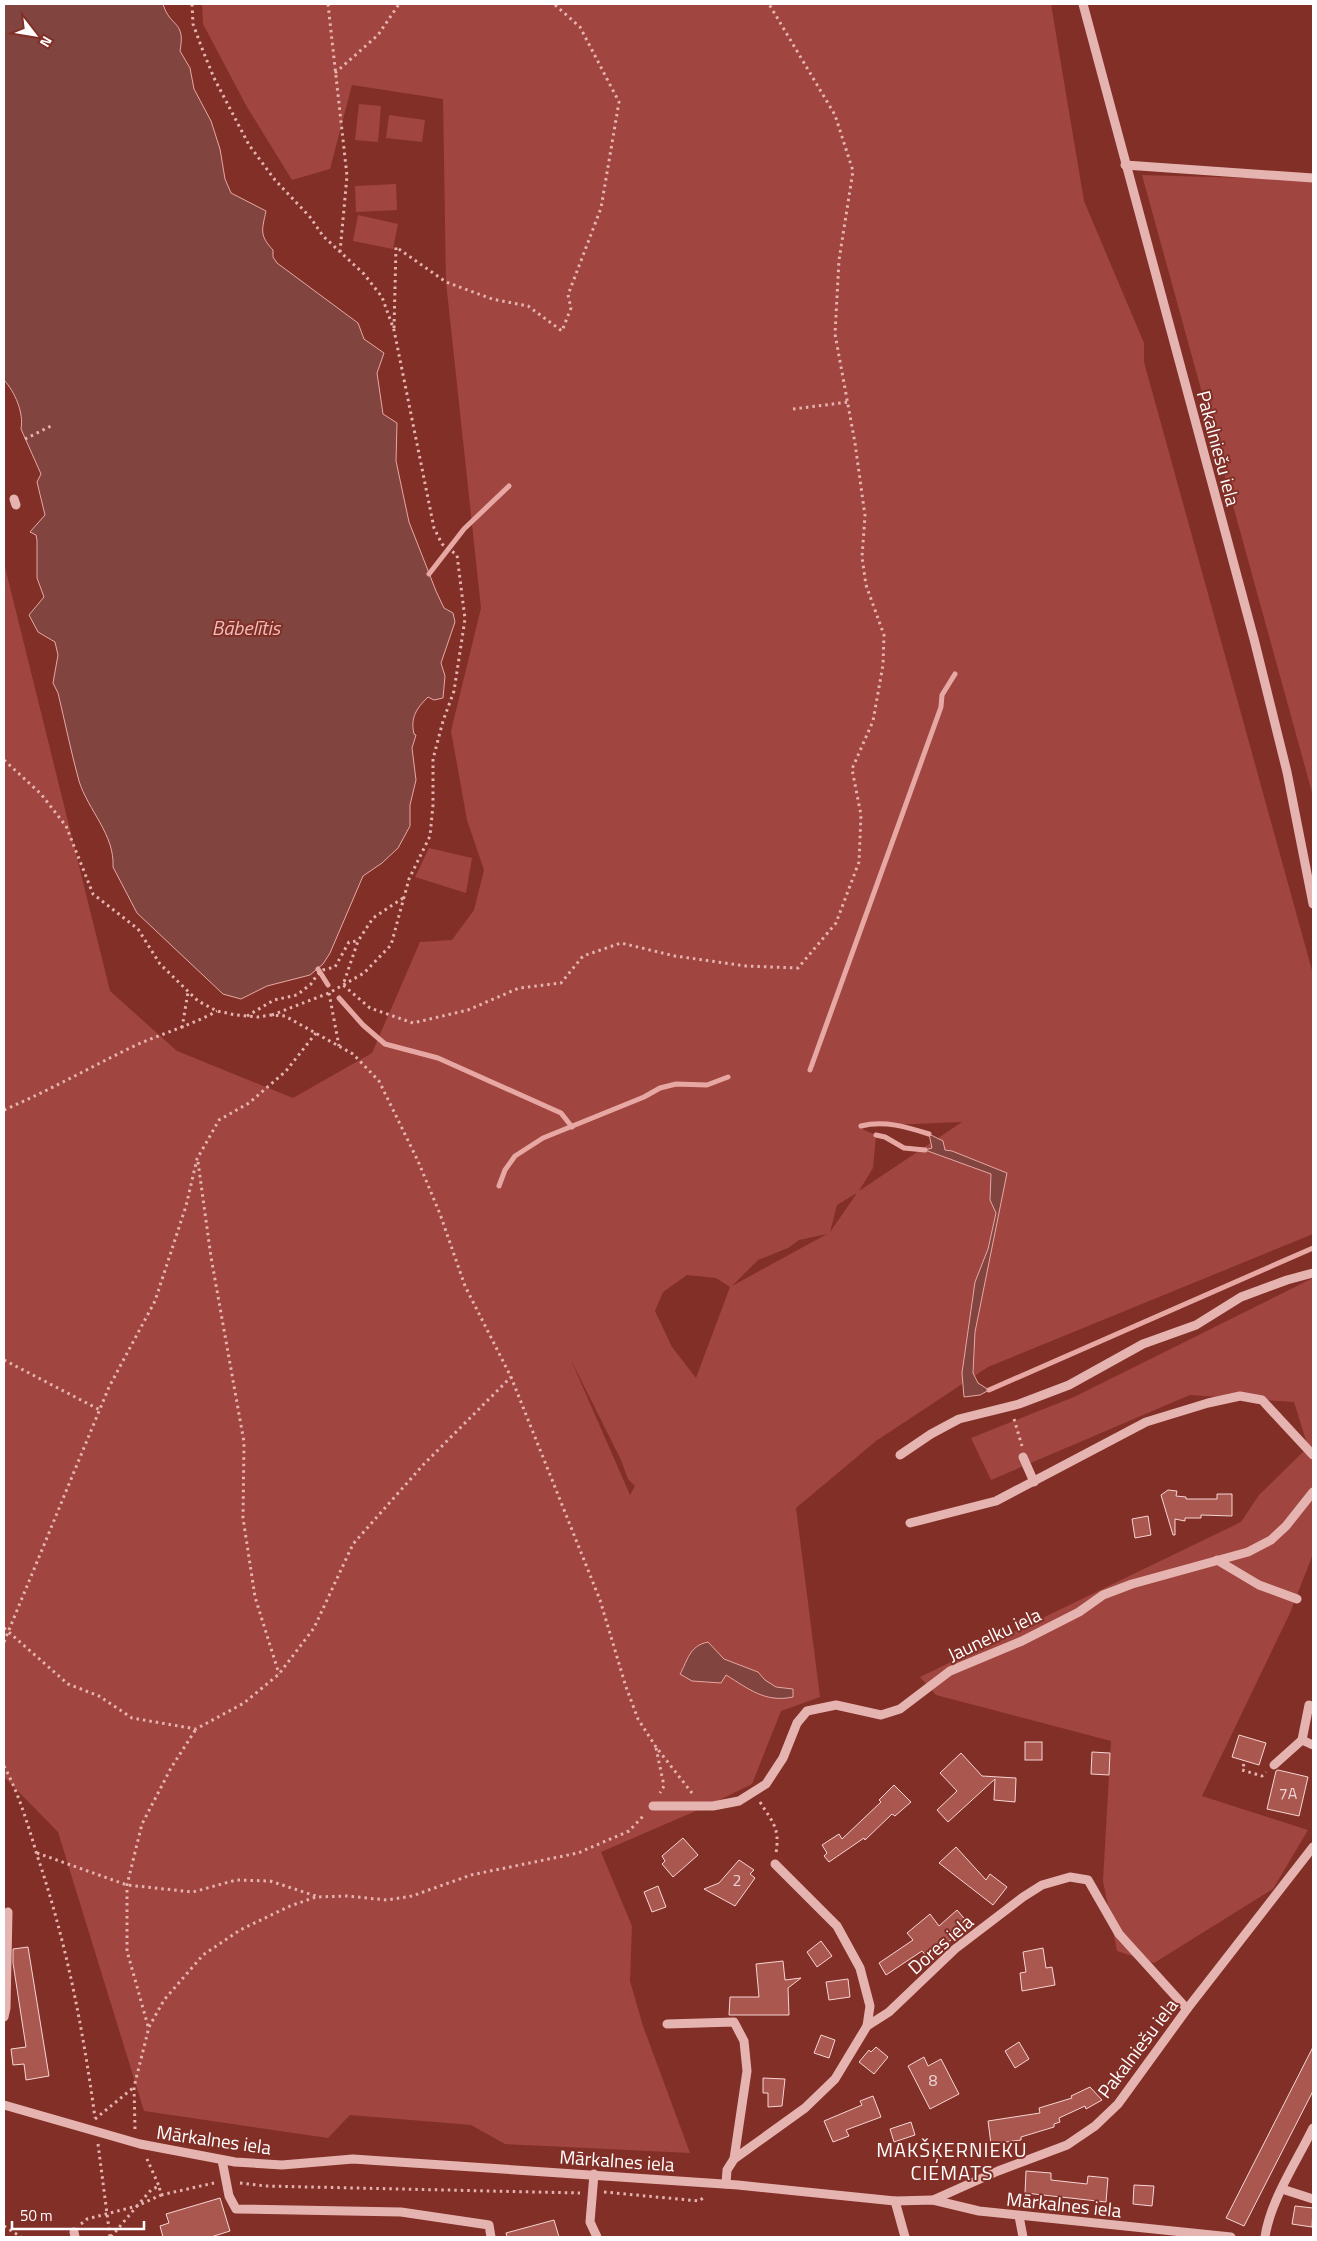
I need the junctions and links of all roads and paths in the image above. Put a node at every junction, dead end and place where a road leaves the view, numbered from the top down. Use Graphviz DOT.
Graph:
graph roads {
  1 [pos="192,4"];
  2 [pos="328,4"];
  3 [pos="399,4"];
  4 [pos="554,4"];
  5 [pos="769,4"];
  6 [pos="1083,4"];
  7 [pos="334,74"];
  8 [pos="1125,166"];
  9 [pos="1313,178"];
  10 [pos="340,252"];
  11 [pos="394,330"];
  12 [pos="849,402"];
  13 [pos="793,409"];
  14 [pos="51,426"];
  15 [pos="25,439"];
  16 [pos="4,760"];
  17 [pos="403,898"];
  18 [pos="1313,904"];
  19 [pos="358,941"];
  20 [pos="344,985"];
  21 [pos="188,991"];
  22 [pos="329,993"];
  23 [pos="218,1011"];
  24 [pos="270,1015"];
  25 [pos="247,1016"];
  26 [pos="182,1028"];
  27 [pos="316,1033"];
  28 [pos="339,1046"];
  29 [pos="4,1110"];
  30 [pos="198,1159"];
  31 [pos="1313,1273"];
  32 [pos="4,1360"];
  33 [pos="511,1377"];
  34 [pos="1009,1406"];
  35 [pos="100,1410"];
  36 [pos="1313,1454"];
  37 [pos="900,1455"];
  38 [pos="1024,1457"];
  39 [pos="1034,1482"];
  40 [pos="1313,1492"];
  41 [pos="910,1523"];
  42 [pos="1217,1560"];
  43 [pos="1297,1598"];
  44 [pos="4,1628"];
  45 [pos="9,1633"];
  46 [pos="4,1642"];
  47 [pos="279,1674"];
  48 [pos="1313,1707"];
  49 [pos="196,1729"];
  50 [pos="1302,1740"];
  51 [pos="1313,1745"];
  52 [pos="656,1748"];
  53 [pos="1244,1764"];
  54 [pos="1274,1765"];
  55 [pos="4,1766"];
  56 [pos="1262,1776"];
  57 [pos="754,1793"];
  58 [pos="653,1806"];
  59 [pos="713,1806"];
  60 [pos="1313,1847"];
  61 [pos="37,1853"];
  62 [pos="775,1864"];
  63 [pos="127,1885"];
  64 [pos="316,1896"];
  65 [pos="8,1912"];
  66 [pos="1187,2009"];
  67 [pos="4,2017"];
  68 [pos="667,2024"];
  69 [pos="867,2026"];
  70 [pos="149,2027"];
  71 [pos="134,2087"];
  72 [pos="4,2105"];
  73 [pos="95,2119"];
  74 [pos="1313,2128"];
  75 [pos="135,2129"];
  76 [pos="97,2132"];
  77 [pos="98,2151"];
  78 [pos="147,2159"];
  79 [pos="734,2159"];
  80 [pos="222,2160"];
  81 [pos="594,2174"];
  82 [pos="225,2180"];
  83 [pos="726,2184"];
  84 [pos="159,2186"];
  85 [pos="1282,2188"];
  86 [pos="592,2193"];
  87 [pos="161,2195"];
  88 [pos="1313,2199"];
  89 [pos="933,2200"];
  90 [pos="895,2201"];
  91 [pos="137,2206"];
  92 [pos="107,2214"];
  93 [pos="1019,2216"];
  94 [pos="87,2219"];
  95 [pos="4,2226"];
  96 [pos="21,2237"];
  97 [pos="111,2237"];
  98 [pos="491,2237"];
  99 [pos="597,2237"];
  100 [pos="905,2237"];
  101 [pos="1023,2237"];
  102 [pos="1231,2237"];
  103 [pos="1265,2237"];
  1 -- 10 [label="path"];
  2 -- 7 [label="path"];
  3 -- 7 [label="path"];
  4 -- 11 [label="path"];
  5 -- 12 [label="path"];
  6 -- 8 [label="street, Pakalniešu iela"];
  7 -- 10 [label="path"];
  8 -- 9 [label="street"];
  8 -- 18 [label="street, Pakalniešu iela"];
  10 -- 11 [label="path"];
  11 -- 17 [label="path"];
  12 -- 13 [label="path"];
  12 -- 20 [label="path"];
  14 -- 15 [label="path"];
  16 -- 21 [label="path"];
  17 -- 19 [label="path"];
  17 -- 20 [label="path"];
  19 -- 20 [label="path"];
  19 -- 25 [label="path"];
  20 -- 22 [label="path"];
  21 -- 23 [label="path"];
  21 -- 26 [label="path"];
  22 -- 24 [label="path"];
  22 -- 28 [label="path"];
  23 -- 25 [label="path"];
  23 -- 26 [label="path"];
  24 -- 25 [label="path"];
  24 -- 27 [label="path"];
  26 -- 29 [label="path"];
  27 -- 28 [label="path"];
  27 -- 30 [label="path"];
  28 -- 33 [label="path"];
  30 -- 35 [label="path"];
  30 -- 47 [label="path"];
  31 -- 34 [label="street"];
  32 -- 35 [label="path"];
  33 -- 47 [label="path"];
  33 -- 52 [label="path"];
  34 -- 37 [label="street"];
  34 -- 38 [label="path"];
  35 -- 45 [label="path"];
  36 -- 39 [label="street"];
  38 -- 39 [label="street"];
  39 -- 41 [label="street"];
  40 -- 42 [label="street, Jaunelku iela"];
  42 -- 43 [label="street"];
  42 -- 57 [label="street, Jaunelku iela"];
  44 -- 45 [label="path"];
  45 -- 46 [label="path"];
  45 -- 49 [label="path"];
  47 -- 49 [label="path"];
  48 -- 50 [label="street"];
  49 -- 63 [label="path"];
  50 -- 51 [label="street"];
  50 -- 54 [label="street"];
  52 -- 58 [label="path"];
  52 -- 59 [label="path"];
  53 -- 56 [label="path"];
  55 -- 61 [label="path"];
  57 -- 59 [label="street, Jaunelku iela"];
  57 -- 62 [label="path"];
  58 -- 59 [label="street, Jaunelku iela"];
  58 -- 64 [label="path"];
  60 -- 66 [label="street, Pakalniešu iela"];
  61 -- 63 [label="path"];
  61 -- 73 [label="path"];
  62 -- 69 [label="street"];
  63 -- 64 [label="path"];
  63 -- 70 [label="path"];
  64 -- 70 [label="path"];
  65 -- 67 [label="street"];
  66 -- 69 [label="street, Dores iela"];
  66 -- 89 [label="street, Pakalniešu iela"];
  68 -- 79 [label="street"];
  69 -- 79 [label="street, Dores iela"];
  70 -- 71 [label="path"];
  71 -- 73 [label="path"];
  71 -- 75 [label="path"];
  72 -- 76 [label="street, Mārkalnes iela"];
  73 -- 76 [label="path"];
  74 -- 85 [label="street"];
  76 -- 80 [label="street, Mārkalnes iela"];
  77 -- 92 [label="path"];
  78 -- 84 [label="path"];
  79 -- 83 [label="street"];
  80 -- 81 [label="street, Mārkalnes iela"];
  80 -- 82 [label="street"];
  81 -- 83 [label="street, Mārkalnes iela"];
  81 -- 86 [label="street"];
  82 -- 86 [label="path"];
  82 -- 87 [label="path"];
  82 -- 98 [label="street"];
  83 -- 86 [label="path"];
  83 -- 90 [label="street, Mārkalnes iela"];
  84 -- 87 [label="path"];
  84 -- 91 [label="path"];
  85 -- 88 [label="street"];
  85 -- 103 [label="street"];
  86 -- 99 [label="street"];
  87 -- 91 [label="path"];
  89 -- 90 [label="street, Mārkalnes iela"];
  89 -- 93 [label="street, Mārkalnes iela"];
  90 -- 100 [label="street"];
  91 -- 92 [label="path"];
  91 -- 97 [label="path"];
  92 -- 94 [label="path"];
  92 -- 97 [label="path"];
  93 -- 101 [label="street"];
  93 -- 102 [label="street, Mārkalnes iela"];
  95 -- 96 [label="path"];
}
